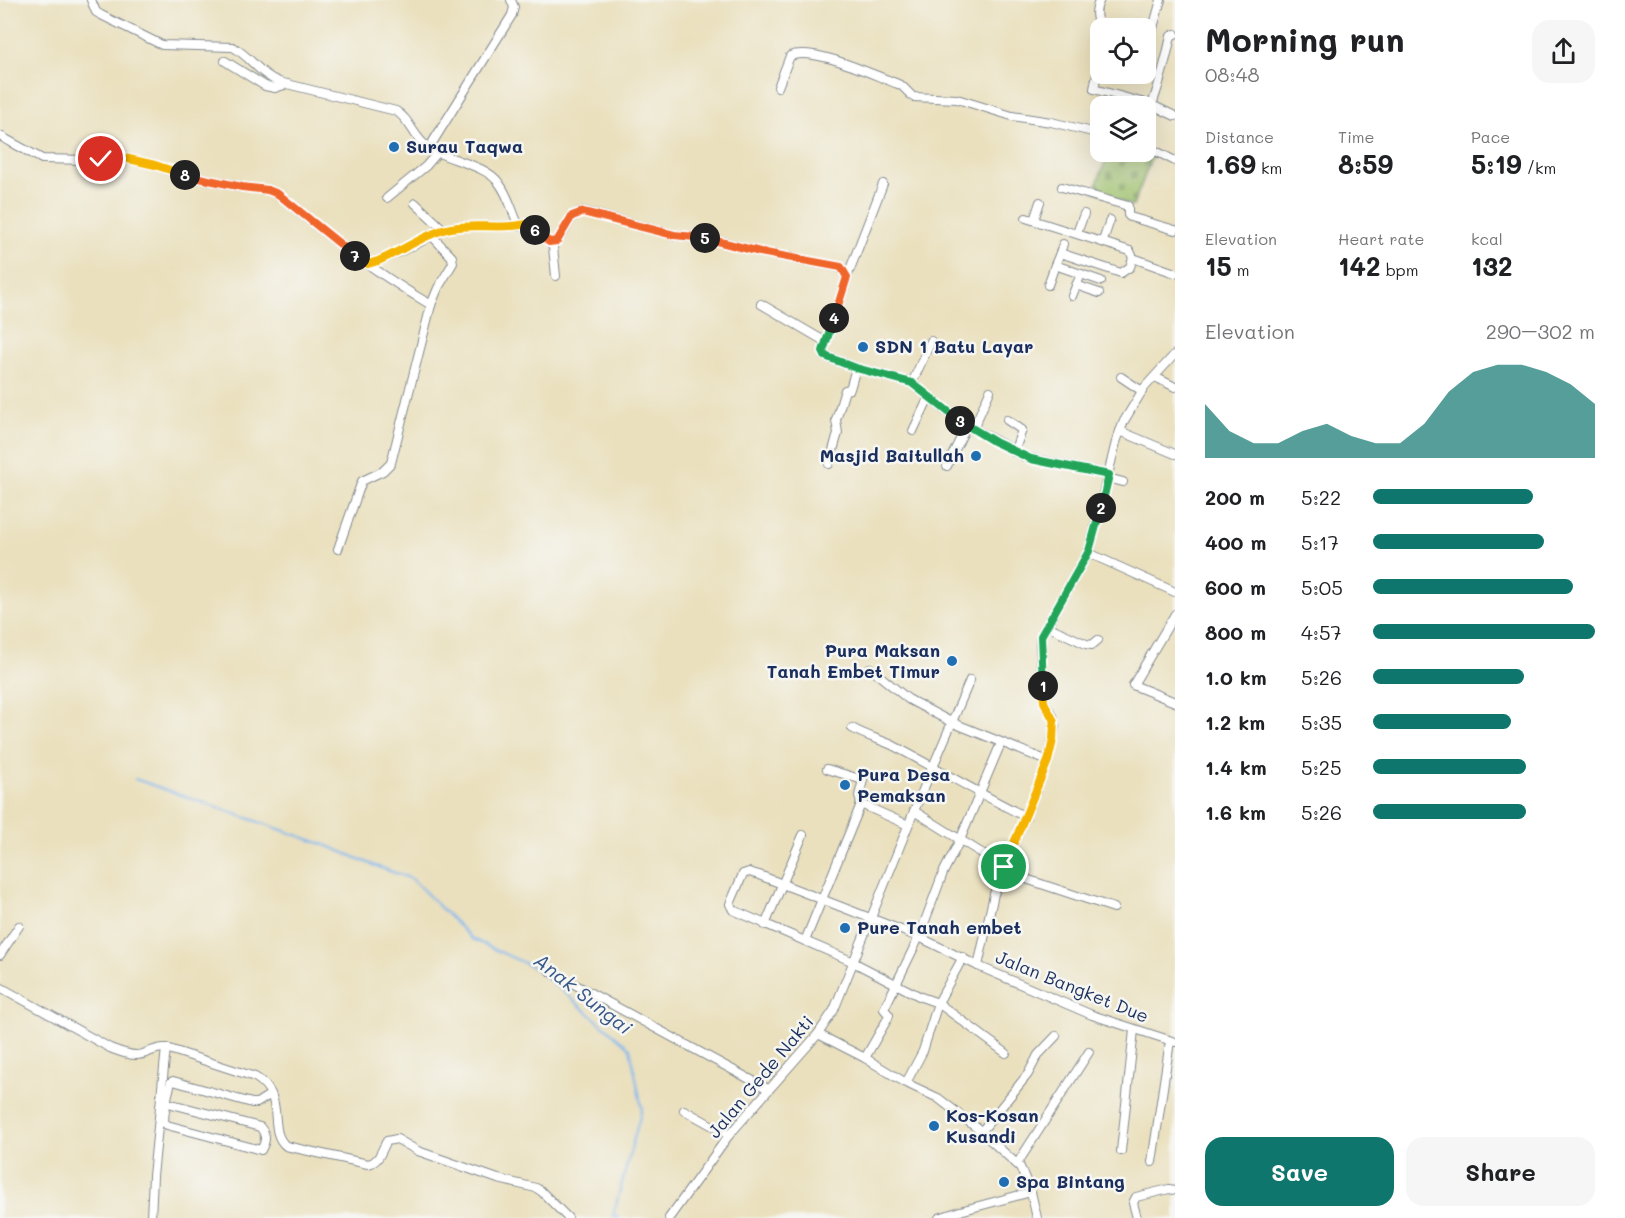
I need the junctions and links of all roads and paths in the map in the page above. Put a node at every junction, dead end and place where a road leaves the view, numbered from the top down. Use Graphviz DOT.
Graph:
graph roads {
  1 [pos="90,0"];
  2 [pos="511,0"];
  3 [pos="1101,0"];
  4 [pos="1161,0"];
  5 [pos="1096,18"];
  6 [pos="1156,18"];
  7 [pos="1175,34"];
  8 [pos="1166,55"];
  9 [pos="1175,56"];
  10 [pos="225,62"];
  11 [pos="288,84"];
  12 [pos="1093,84"];
  13 [pos="778,87"];
  14 [pos="1119,96"];
  15 [pos="1155,96"];
  16 [pos="1156,107"];
  17 [pos="1175,116"];
  18 [pos="1090,131"];
  19 [pos="0,136"];
  20 [pos="429,148"];
  21 [pos="1156,151"];
  22 [pos="438,152"];
  23 [pos="1175,161"];
  24 [pos="883,184"];
  25 [pos="1062,187"];
  26 [pos="387,198"];
  27 [pos="415,202"];
  28 [pos="1040,202"];
  29 [pos="1084,214"];
  30 [pos="1110,220"];
  31 [pos="522,225"];
  32 [pos="444,230"];
  33 [pos="1175,230"];
  34 [pos="1077,233"];
  35 [pos="432,236"];
  36 [pos="1103,241"];
  37 [pos="549,242"];
  38 [pos="1063,244"];
  39 [pos="1060,254"];
  40 [pos="1133,258"];
  41 [pos="368,264"];
  42 [pos="1055,265"];
  43 [pos="1175,273"];
  44 [pos="1081,274"];
  45 [pos="556,276"];
  46 [pos="847,277"];
  47 [pos="1101,281"];
  48 [pos="1048,285"];
  49 [pos="1076,285"];
  50 [pos="1098,293"];
  51 [pos="1072,296"];
  52 [pos="761,304"];
  53 [pos="431,305"];
  54 [pos="931,341"];
  55 [pos="826,342"];
  56 [pos="1175,354"];
  57 [pos="856,368"];
  58 [pos="1121,377"];
  59 [pos="1155,377"];
  60 [pos="912,383"];
  61 [pos="1175,387"];
  62 [pos="990,391"];
  63 [pos="1142,391"];
  64 [pos="929,397"];
  65 [pos="1007,420"];
  66 [pos="970,427"];
  67 [pos="913,431"];
  68 [pos="1120,431"];
  69 [pos="1014,452"];
  70 [pos="1175,454"];
  71 [pos="829,464"];
  72 [pos="947,466"];
  73 [pos="1108,477"];
  74 [pos="1123,482"];
  75 [pos="338,549"];
  76 [pos="1089,551"];
  77 [pos="1175,592"];
  78 [pos="1175,614"];
  79 [pos="1047,626"];
  80 [pos="1098,640"];
  81 [pos="870,668"];
  82 [pos="970,680"];
  83 [pos="1175,702"];
  84 [pos="951,722"];
  85 [pos="852,728"];
  86 [pos="1001,743"];
  87 [pos="1048,761"];
  88 [pos="932,767"];
  89 [pos="827,769"];
  90 [pos="980,794"];
  91 [pos="861,804"];
  92 [pos="914,811"];
  93 [pos="1026,817"];
  94 [pos="908,825"];
  95 [pos="803,835"];
  96 [pos="960,840"];
  97 [pos="1004,867"];
  98 [pos="782,884"];
  99 [pos="823,899"];
  100 [pos="1114,908"];
  101 [pos="872,919"];
  102 [pos="765,925"];
  103 [pos="19,926"];
  104 [pos="919,938"];
  105 [pos="805,941"];
  106 [pos="0,956"];
  107 [pos="963,957"];
  108 [pos="854,962"];
  109 [pos="978,966"];
  110 [pos="550,971"];
  111 [pos="897,984"];
  112 [pos="0,987"];
  113 [pos="938,1003"];
  114 [pos="1134,1030"];
  115 [pos="818,1034"];
  116 [pos="1056,1036"];
  117 [pos="1172,1042"];
  118 [pos="166,1048"];
  119 [pos="1089,1052"];
  120 [pos="1006,1053"];
  121 [pos="865,1058"];
  122 [pos="906,1083"];
  123 [pos="768,1089"];
  124 [pos="271,1094"];
  125 [pos="168,1103"];
  126 [pos="684,1110"];
  127 [pos="981,1132"];
  128 [pos="729,1135"];
  129 [pos="1121,1151"];
  130 [pos="1152,1162"];
  131 [pos="1017,1164"];
  132 [pos="1172,1190"];
  133 [pos="1031,1192"];
  134 [pos="151,1218"];
  135 [pos="568,1218"];
  136 [pos="669,1218"];
  137 [pos="939,1218"];
  138 [pos="1037,1218"];
  139 [pos="1137,1218"];
  1 -- 11 [label="street"];
  2 -- 20 [label="street"];
  3 -- 5 [label="street"];
  4 -- 6 [label="street"];
  7 -- 8 [label="street"];
  8 -- 9 [label="street"];
  8 -- 15 [label="street"];
  10 -- 11 [label="street"];
  11 -- 20 [label="street"];
  12 -- 14 [label="street"];
  13 -- 18 [label="street"];
  16 -- 17 [label="street"];
  19 -- 41 [label="street"];
  20 -- 22 [label="street"];
  21 -- 23 [label="street"];
  22 -- 26 [label="street"];
  22 -- 31 [label="street"];
  24 -- 46 [label="street"];
  25 -- 33 [label="street"];
  27 -- 32 [label="street"];
  28 -- 34 [label="street"];
  29 -- 34 [label="street"];
  30 -- 36 [label="street"];
  31 -- 32 [label="street"];
  31 -- 37 [label="street"];
  32 -- 35 [label="street"];
  34 -- 36 [label="street"];
  35 -- 41 [label="street"];
  35 -- 53 [label="street"];
  36 -- 40 [label="street"];
  37 -- 45 [label="street"];
  37 -- 46 [label="street"];
  38 -- 39 [label="street"];
  39 -- 40 [label="street"];
  39 -- 42 [label="street"];
  40 -- 43 [label="street"];
  41 -- 53 [label="street"];
  42 -- 44 [label="street"];
  42 -- 48 [label="street"];
  44 -- 47 [label="street"];
  44 -- 49 [label="street"];
  46 -- 55 [label="street"];
  49 -- 50 [label="street"];
  49 -- 51 [label="street"];
  52 -- 55 [label="street"];
  53 -- 75 [label="street"];
  54 -- 60 [label="street"];
  55 -- 57 [label="street"];
  56 -- 59 [label="street"];
  57 -- 60 [label="street"];
  57 -- 71 [label="street"];
  58 -- 63 [label="street"];
  59 -- 61 [label="street"];
  59 -- 63 [label="street"];
  60 -- 64 [label="street"];
  62 -- 66 [label="street"];
  63 -- 68 [label="street"];
  64 -- 66 [label="street"];
  64 -- 67 [label="street"];
  65 -- 69 [label="street"];
  66 -- 69 [label="street"];
  66 -- 72 [label="street"];
  68 -- 70 [label="street"];
  68 -- 73 [label="street"];
  69 -- 73 [label="street"];
  73 -- 74 [label="street"];
  73 -- 76 [label="street"];
  76 -- 77 [label="street"];
  76 -- 79 [label="street"];
  78 -- 83 [label="street"];
  79 -- 80 [label="street"];
  79 -- 87 [label="street"];
  81 -- 84 [label="street"];
  82 -- 84 [label="street, Jalan Gede Nakti"];
  84 -- 86 [label="street"];
  84 -- 88 [label="street, Jalan Gede Nakti"];
  85 -- 88 [label="street"];
  86 -- 87 [label="street"];
  86 -- 90 [label="street"];
  87 -- 93 [label="street"];
  88 -- 90 [label="street"];
  88 -- 92 [label="street, Jalan Gede Nakti"];
  89 -- 91 [label="street"];
  90 -- 93 [label="street"];
  90 -- 96 [label="street"];
  91 -- 94 [label="street"];
  91 -- 99 [label="street"];
  92 -- 94 [label="street, Jalan Gede Nakti"];
  92 -- 96 [label="street"];
  93 -- 97 [label="street"];
  94 -- 101 [label="street, Jalan Gede Nakti"];
  95 -- 98 [label="street"];
  96 -- 97 [label="street"];
  96 -- 104 [label="street"];
  97 -- 100 [label="street"];
  97 -- 109 [label="street"];
  98 -- 99 [label="street, Jalan Bangket Due"];
  98 -- 102 [label="street"];
  98 -- 102 [label="street, Jalan Bangket Due"];
  99 -- 101 [label="street, Jalan Bangket Due"];
  99 -- 105 [label="street"];
  101 -- 104 [label="street, Jalan Bangket Due"];
  101 -- 108 [label="street, Jalan Gede Nakti"];
  102 -- 105 [label="street"];
  103 -- 106 [label="street"];
  104 -- 107 [label="street, Jalan Bangket Due"];
  104 -- 111 [label="street"];
  105 -- 108 [label="street"];
  107 -- 109 [label="street, Jalan Bangket Due"];
  107 -- 113 [label="street"];
  108 -- 111 [label="street"];
  108 -- 115 [label="street, Jalan Gede Nakti"];
  109 -- 114 [label="street, Jalan Bangket Due"];
  110 -- 123 [label="street"];
  111 -- 113 [label="street"];
  111 -- 121 [label="street"];
  112 -- 118 [label="street"];
  113 -- 120 [label="street"];
  113 -- 122 [label="street"];
  114 -- 117 [label="street, Jalan Bangket Due"];
  114 -- 129 [label="street"];
  115 -- 121 [label="street"];
  115 -- 123 [label="street, Jalan Gede Nakti"];
  116 -- 127 [label="street"];
  117 -- 130 [label="street"];
  118 -- 124 [label="street"];
  118 -- 134 [label="street"];
  119 -- 131 [label="street"];
  121 -- 122 [label="street"];
  122 -- 127 [label="street"];
  123 -- 128 [label="street, Jalan Gede Nakti"];
  124 -- 125 [label="street"];
  124 -- 135 [label="street"];
  125 -- 125 [label="street"];
  126 -- 128 [label="street"];
  127 -- 131 [label="street"];
  128 -- 136 [label="street, Jalan Gede Nakti"];
  131 -- 133 [label="street"];
  132 -- 139 [label="street"];
  133 -- 137 [label="street"];
  133 -- 138 [label="street"];
}
